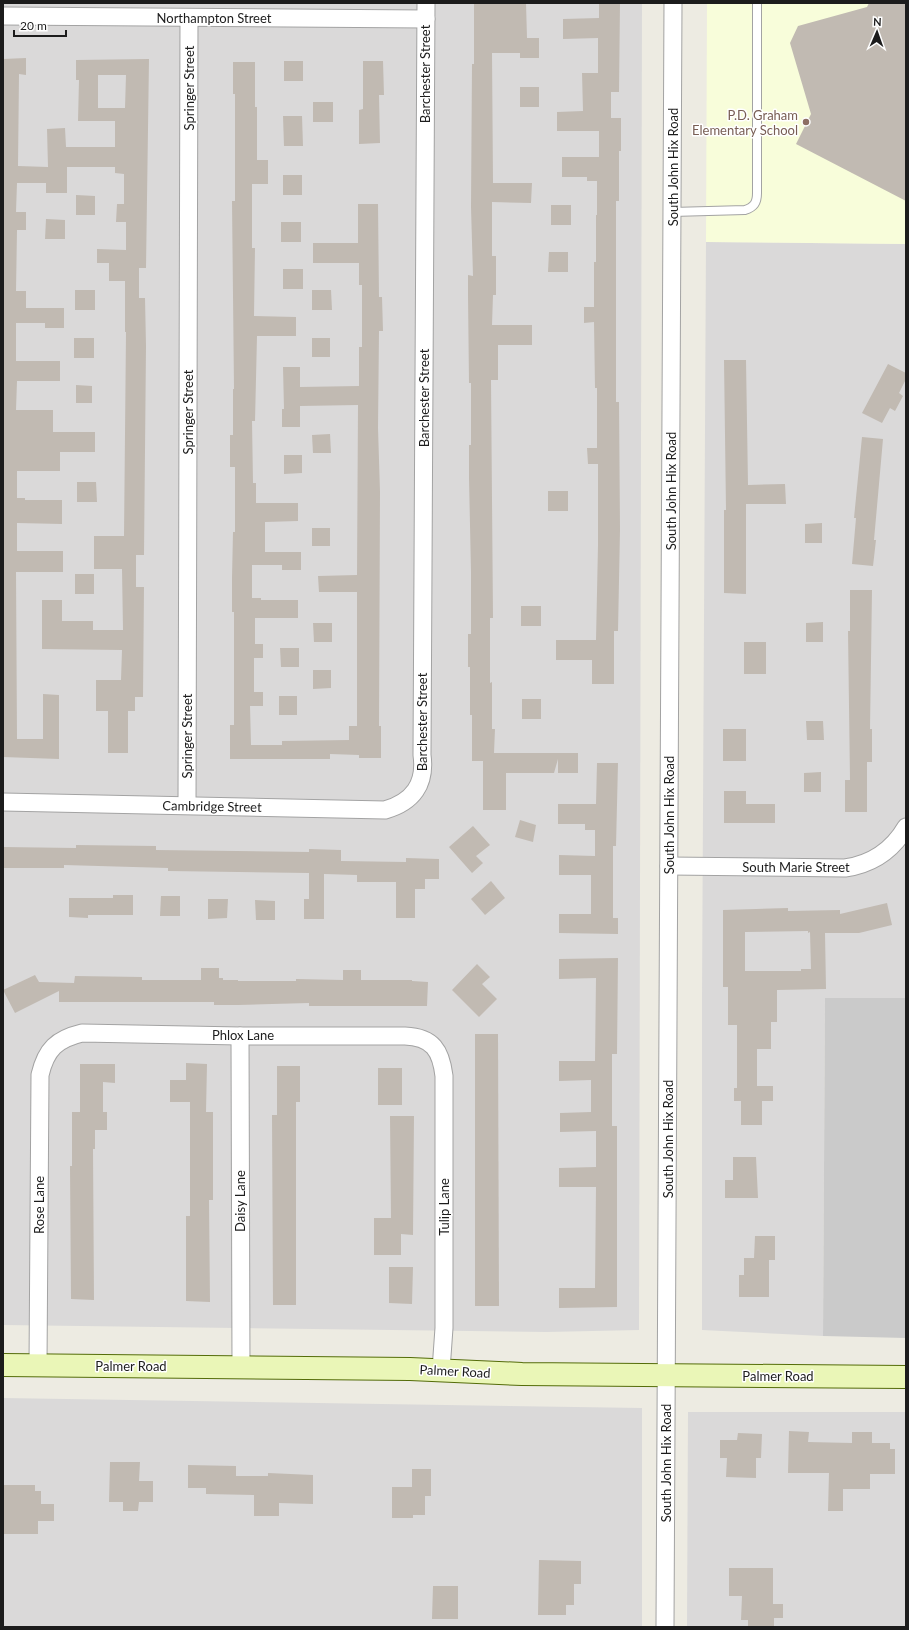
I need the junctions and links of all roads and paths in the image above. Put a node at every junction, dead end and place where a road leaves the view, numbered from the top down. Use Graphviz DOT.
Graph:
graph roads {
  1 [pos="673,3"];
  2 [pos="758,3"];
  3 [pos="426,11"];
  4 [pos="3,16"];
  5 [pos="189,18"];
  6 [pos="672,212"];
  7 [pos="415,791"];
  8 [pos="3,802"];
  9 [pos="187,805"];
  10 [pos="906,827"];
  11 [pos="669,866"];
  12 [pos="240,1036"];
  13 [pos="434,1046"];
  14 [pos="53,1047"];
  15 [pos="3,1366"];
  16 [pos="38,1366"];
  17 [pos="241,1367"];
  18 [pos="441,1370"];
  19 [pos="667,1376"];
  20 [pos="906,1378"];
  21 [pos="665,1627"];
  1 -- 6 [label="street, South John Hix Road"];
  2 -- 6 [label="lane"];
  3 -- 5 [label="street, Northampton Street"];
  3 -- 7 [label="street, Barchester Street"];
  4 -- 5 [label="street, Northampton Street"];
  5 -- 9 [label="street, Springer Street"];
  6 -- 11 [label="street, South John Hix Road"];
  7 -- 9 [label="street, Cambridge Street"];
  8 -- 9 [label="street, Cambridge Street"];
  10 -- 11 [label="street, South Marie Street"];
  11 -- 19 [label="street, South John Hix Road"];
  12 -- 13 [label="street, Phlox Lane"];
  12 -- 14 [label="street, Phlox Lane"];
  12 -- 17 [label="street, Daisy Lane"];
  13 -- 18 [label="street, Tulip Lane"];
  14 -- 16 [label="street, Rose Lane"];
  15 -- 16 [label="street, Palmer Road"];
  16 -- 17 [label="street, Palmer Road"];
  17 -- 18 [label="street, Palmer Road"];
  18 -- 19 [label="street, Palmer Road"];
  19 -- 20 [label="street, Palmer Road"];
  19 -- 21 [label="street, South John Hix Road"];
}
